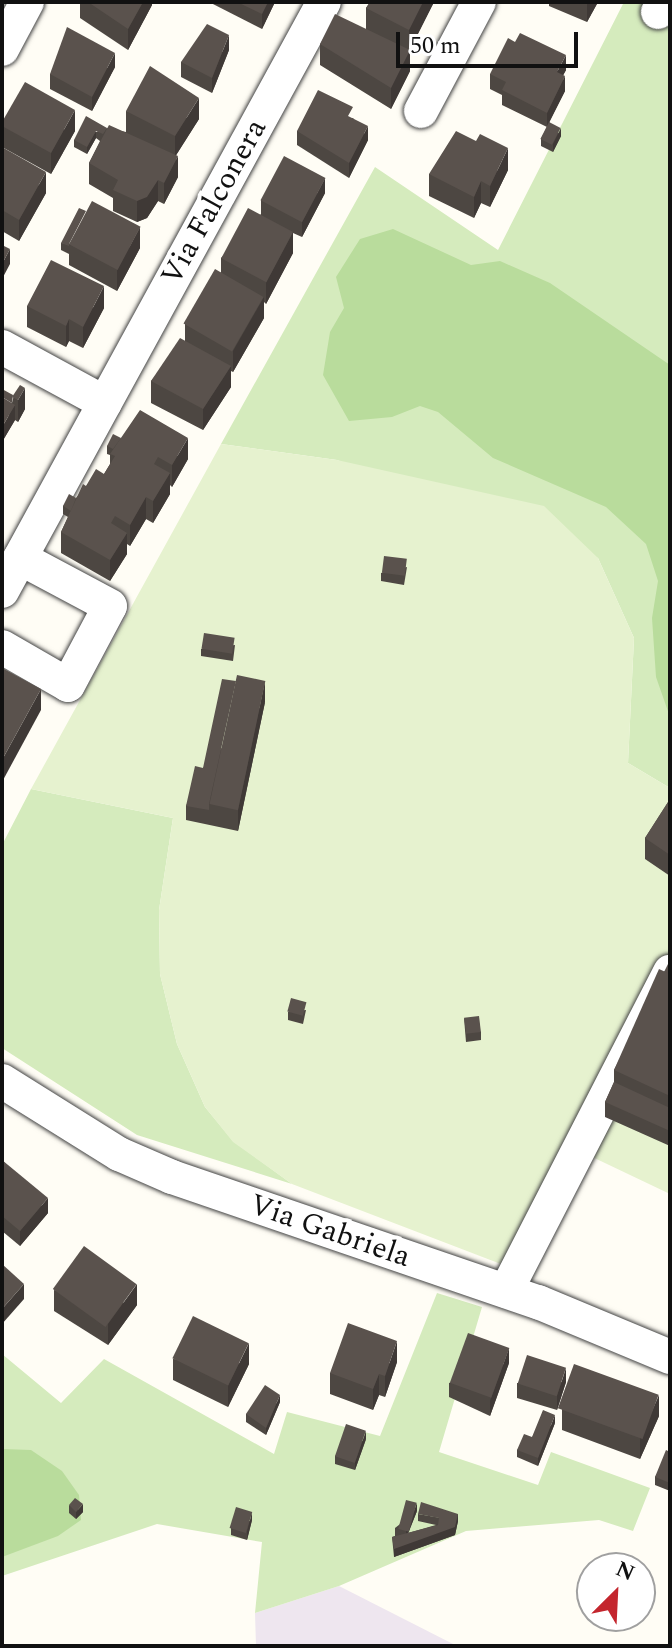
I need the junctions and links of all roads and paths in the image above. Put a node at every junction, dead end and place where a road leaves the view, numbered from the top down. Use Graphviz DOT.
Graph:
graph roads {
  1 [pos="27,2"];
  2 [pos="324,2"];
  3 [pos="479,2"];
  4 [pos="2,49"];
  5 [pos="421,111"];
  6 [pos="2,347"];
  7 [pos="105,403"];
  8 [pos="20,558"];
  9 [pos="2,591"];
  10 [pos="2,647"];
  11 [pos="670,972"];
  12 [pos="2,1081"];
  13 [pos="506,1291"];
  14 [pos="670,1357"];
  1 -- 4 [label="street"];
  2 -- 7 [label="street, Via Falconera"];
  3 -- 5 [label="street"];
  6 -- 7 [label="street"];
  7 -- 8 [label="street, Via Falconera"];
  8 -- 9 [label="street, Via Falconera"];
  8 -- 10 [label="street"];
  11 -- 13 [label="street"];
  12 -- 13 [label="street, Via Gabriela"];
  13 -- 14 [label="street, Via Gabriela"];
}
